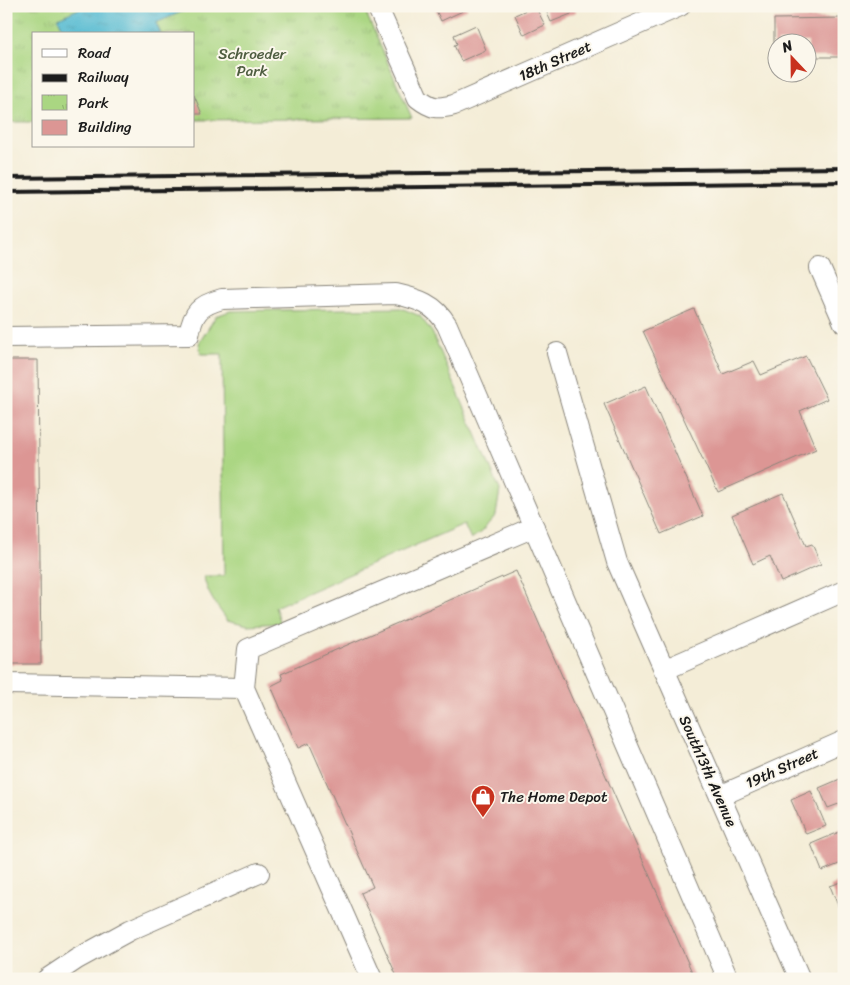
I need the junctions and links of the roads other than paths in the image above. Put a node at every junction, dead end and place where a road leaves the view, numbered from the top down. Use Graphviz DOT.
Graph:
graph roads {
  1 [pos="377,6"];
  2 [pos="680,6"];
  3 [pos="820,268"];
  4 [pos="844,323"];
  5 [pos="6,337"];
  6 [pos="557,353"];
  7 [pos="534,527"];
  8 [pos="844,591"];
  9 [pos="664,670"];
  10 [pos="6,684"];
  11 [pos="244,688"];
  12 [pos="844,741"];
  13 [pos="720,796"];
  14 [pos="259,873"];
  15 [pos="47,979"];
  16 [pos="372,979"];
  17 [pos="728,979"];
  18 [pos="800,979"];
  1 -- 2 [label="street, 18th Street"];
  3 -- 4 [label="street"];
  5 -- 7 [label="street"];
  6 -- 9 [label="street, South13th Avenue"];
  7 -- 11 [label="street"];
  7 -- 17 [label="street"];
  8 -- 9 [label="street"];
  9 -- 13 [label="street, South13th Avenue"];
  10 -- 11 [label="street"];
  11 -- 16 [label="street"];
  12 -- 13 [label="street, 19th Street"];
  13 -- 18 [label="street, South13th Avenue"];
  14 -- 15 [label="street"];
}
